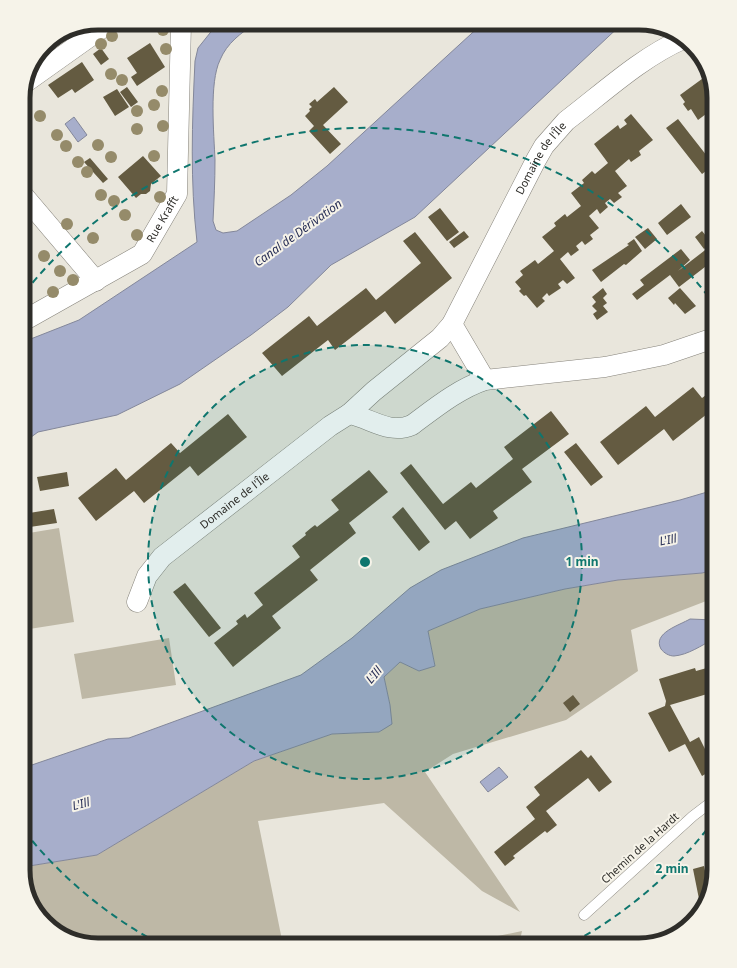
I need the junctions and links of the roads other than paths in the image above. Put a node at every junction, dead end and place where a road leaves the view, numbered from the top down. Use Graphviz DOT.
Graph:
graph roads {
  1 [pos="99,30"];
  2 [pos="181,30"];
  3 [pos="677,42"];
  4 [pos="33,77"];
  5 [pos="30,203"];
  6 [pos="96,281"];
  7 [pos="30,317"];
  8 [pos="452,324"];
  9 [pos="707,340"];
  10 [pos="486,380"];
  11 [pos="349,414"];
  12 [pos="137,602"];
  13 [pos="707,805"];
  14 [pos="584,915"];
  1 -- 4 [label="street"];
  2 -- 6 [label="street, Rue Krafft"];
  3 -- 8 [label="street, Domaine de l'Île"];
  5 -- 6 [label="street"];
  6 -- 7 [label="street, Rue Krafft"];
  8 -- 10 [label="street"];
  8 -- 11 [label="street, Domaine de l'Île"];
  9 -- 10 [label="street"];
  10 -- 11 [label="street"];
  11 -- 12 [label="street, Domaine de l'Île"];
  13 -- 14 [label="lane, Chemin de la Hardt"];
}
